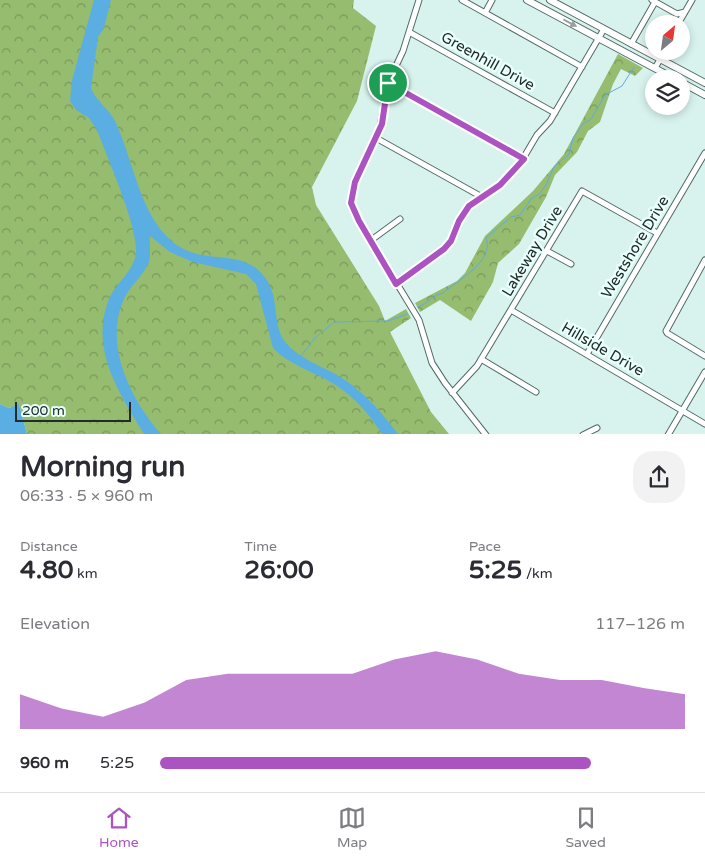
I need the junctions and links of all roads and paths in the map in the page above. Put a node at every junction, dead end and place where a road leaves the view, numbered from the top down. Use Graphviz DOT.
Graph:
graph roads {
  1 [pos="419,0"];
  2 [pos="462,0"];
  3 [pos="492,0"];
  4 [pos="527,0"];
  5 [pos="550,0"];
  6 [pos="692,0"];
  7 [pos="653,1"];
  8 [pos="685,12"];
  9 [pos="485,13"];
  10 [pos="683,15"];
  11 [pos="604,28"];
  12 [pos="409,32"];
  13 [pos="598,38"];
  14 [pos="631,44"];
  15 [pos="662,61"];
  16 [pos="582,66"];
  17 [pos="658,70"];
  18 [pos="698,80"];
  19 [pos="388,83"];
  20 [pos="705,84"];
  21 [pos="690,87"];
  22 [pos="694,89"];
  23 [pos="705,95"];
  24 [pos="555,113"];
  25 [pos="376,138"];
  26 [pos="705,153"];
  27 [pos="524,159"];
  28 [pos="482,197"];
  29 [pos="400,219"];
  30 [pos="657,233"];
  31 [pos="370,241"];
  32 [pos="547,251"];
  33 [pos="705,260"];
  34 [pos="571,264"];
  35 [pos="396,284"];
  36 [pos="511,310"];
  37 [pos="587,354"];
  38 [pos="705,356"];
  39 [pos="481,359"];
  40 [pos="705,372"];
  41 [pos="536,392"];
  42 [pos="452,393"];
  43 [pos="682,410"];
  44 [pos="705,424"];
  45 [pos="597,428"];
  46 [pos="486,434"];
  47 [pos="583,434"];
  48 [pos="668,434"];
  1 -- 12 [label="street"];
  2 -- 9 [label="street"];
  3 -- 9 [label="street"];
  4 -- 13 [label="main road, one-way"];
  5 -- 11 [label="main road"];
  6 -- 8 [label="street"];
  7 -- 8 [label="street"];
  7 -- 14 [label="street"];
  8 -- 10 [label="street"];
  9 -- 16 [label="street"];
  11 -- 13 [label="street"];
  11 -- 14 [label="main road"];
  12 -- 19 [label="street"];
  12 -- 24 [label="street, Greenhill Drive"];
  13 -- 16 [label="street"];
  13 -- 17 [label="main road"];
  14 -- 15 [label="main road"];
  15 -- 17 [label="main road"];
  15 -- 18 [label="main road"];
  16 -- 24 [label="street"];
  18 -- 20 [label="main road"];
  18 -- 22 [label="main road"];
  19 -- 25 [label="street"];
  19 -- 27 [label="street"];
  21 -- 22 [label="main road"];
  22 -- 23 [label="main road"];
  24 -- 27 [label="street"];
  25 -- 28 [label="street"];
  25 -- 31 [label="street"];
  26 -- 30 [label="street, Westshore Drive"];
  27 -- 28 [label="street"];
  28 -- 35 [label="street"];
  29 -- 31 [label="street"];
  30 -- 32 [label="street, Lakeway Drive"];
  30 -- 37 [label="street, Westshore Drive"];
  31 -- 35 [label="street"];
  32 -- 34 [label="street"];
  32 -- 36 [label="street, Lakeway Drive"];
  33 -- 38 [label="street"];
  35 -- 42 [label="street"];
  36 -- 37 [label="street, Hillside Drive"];
  36 -- 39 [label="street, Lakeway Drive"];
  37 -- 43 [label="street, Hillside Drive"];
  39 -- 41 [label="street"];
  39 -- 42 [label="street, Lakeway Drive"];
  40 -- 43 [label="street"];
  42 -- 46 [label="street"];
  43 -- 44 [label="street, Hillside Drive"];
  43 -- 48 [label="street"];
  45 -- 47 [label="street"];
}
